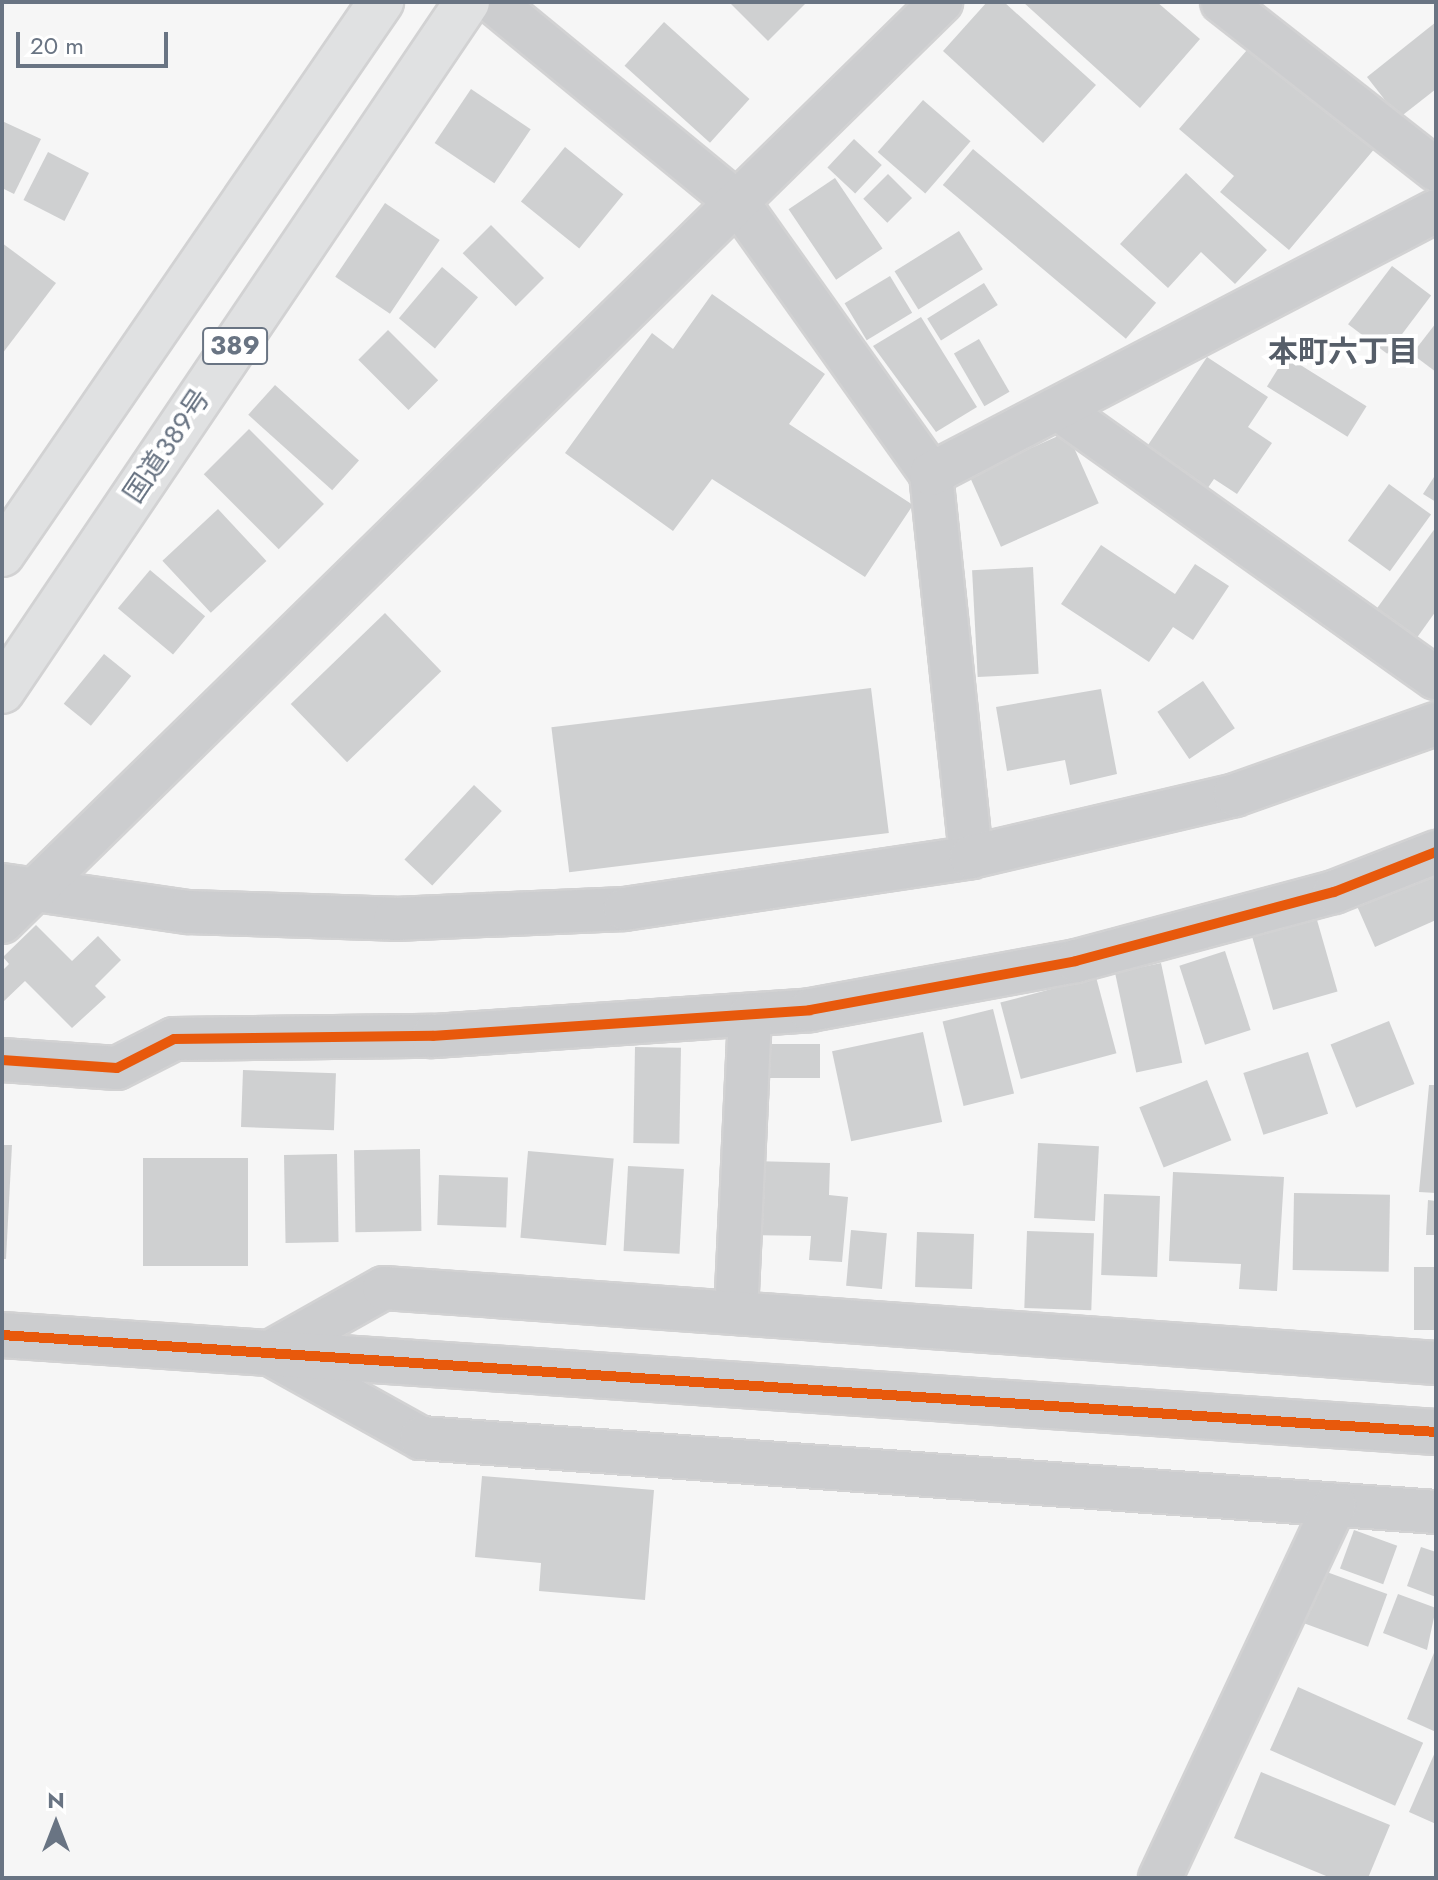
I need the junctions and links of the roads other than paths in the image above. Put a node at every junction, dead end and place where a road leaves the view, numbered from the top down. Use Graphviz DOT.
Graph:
graph roads {
  1 [pos="381,2"];
  2 [pos="467,2"];
  3 [pos="493,2"];
  4 [pos="941,2"];
  5 [pos="1222,2"];
  6 [pos="1436,170"];
  7 [pos="739,204"];
  8 [pos="1436,211"];
  9 [pos="1061,411"];
  10 [pos="931,474"];
  11 [pos="2,554"];
  12 [pos="1436,678"];
  13 [pos="2,691"];
  14 [pos="1436,724"];
  15 [pos="1436,852"];
  16 [pos="971,857"];
  17 [pos="19,887"];
  18 [pos="2,922"];
  19 [pos="750,1015"];
  20 [pos="2,1060"];
  21 [pos="736,1313"];
  22 [pos="2,1335"];
  23 [pos="268,1353"];
  24 [pos="1436,1363"];
  25 [pos="1436,1432"];
  26 [pos="1335,1505"];
  27 [pos="1436,1512"];
  28 [pos="1160,1878"];
  1 -- 11 [label="highway, 389"];
  2 -- 13 [label="highway, 国道389号 / 389"];
  3 -- 7 [label="street"];
  4 -- 7 [label="street"];
  5 -- 6 [label="street"];
  7 -- 10 [label="street"];
  7 -- 17 [label="street"];
  8 -- 9 [label="street"];
  9 -- 10 [label="street"];
  9 -- 12 [label="street"];
  10 -- 16 [label="street"];
  14 -- 16 [label="street"];
  15 -- 19 [label="street"];
  16 -- 17 [label="street"];
  17 -- 18 [label="street"];
  19 -- 20 [label="street"];
  19 -- 21 [label="street"];
  21 -- 23 [label="street"];
  21 -- 24 [label="street"];
  22 -- 23 [label="street"];
  23 -- 25 [label="street"];
  23 -- 26 [label="street"];
  26 -- 27 [label="street"];
  26 -- 28 [label="street"];
}
